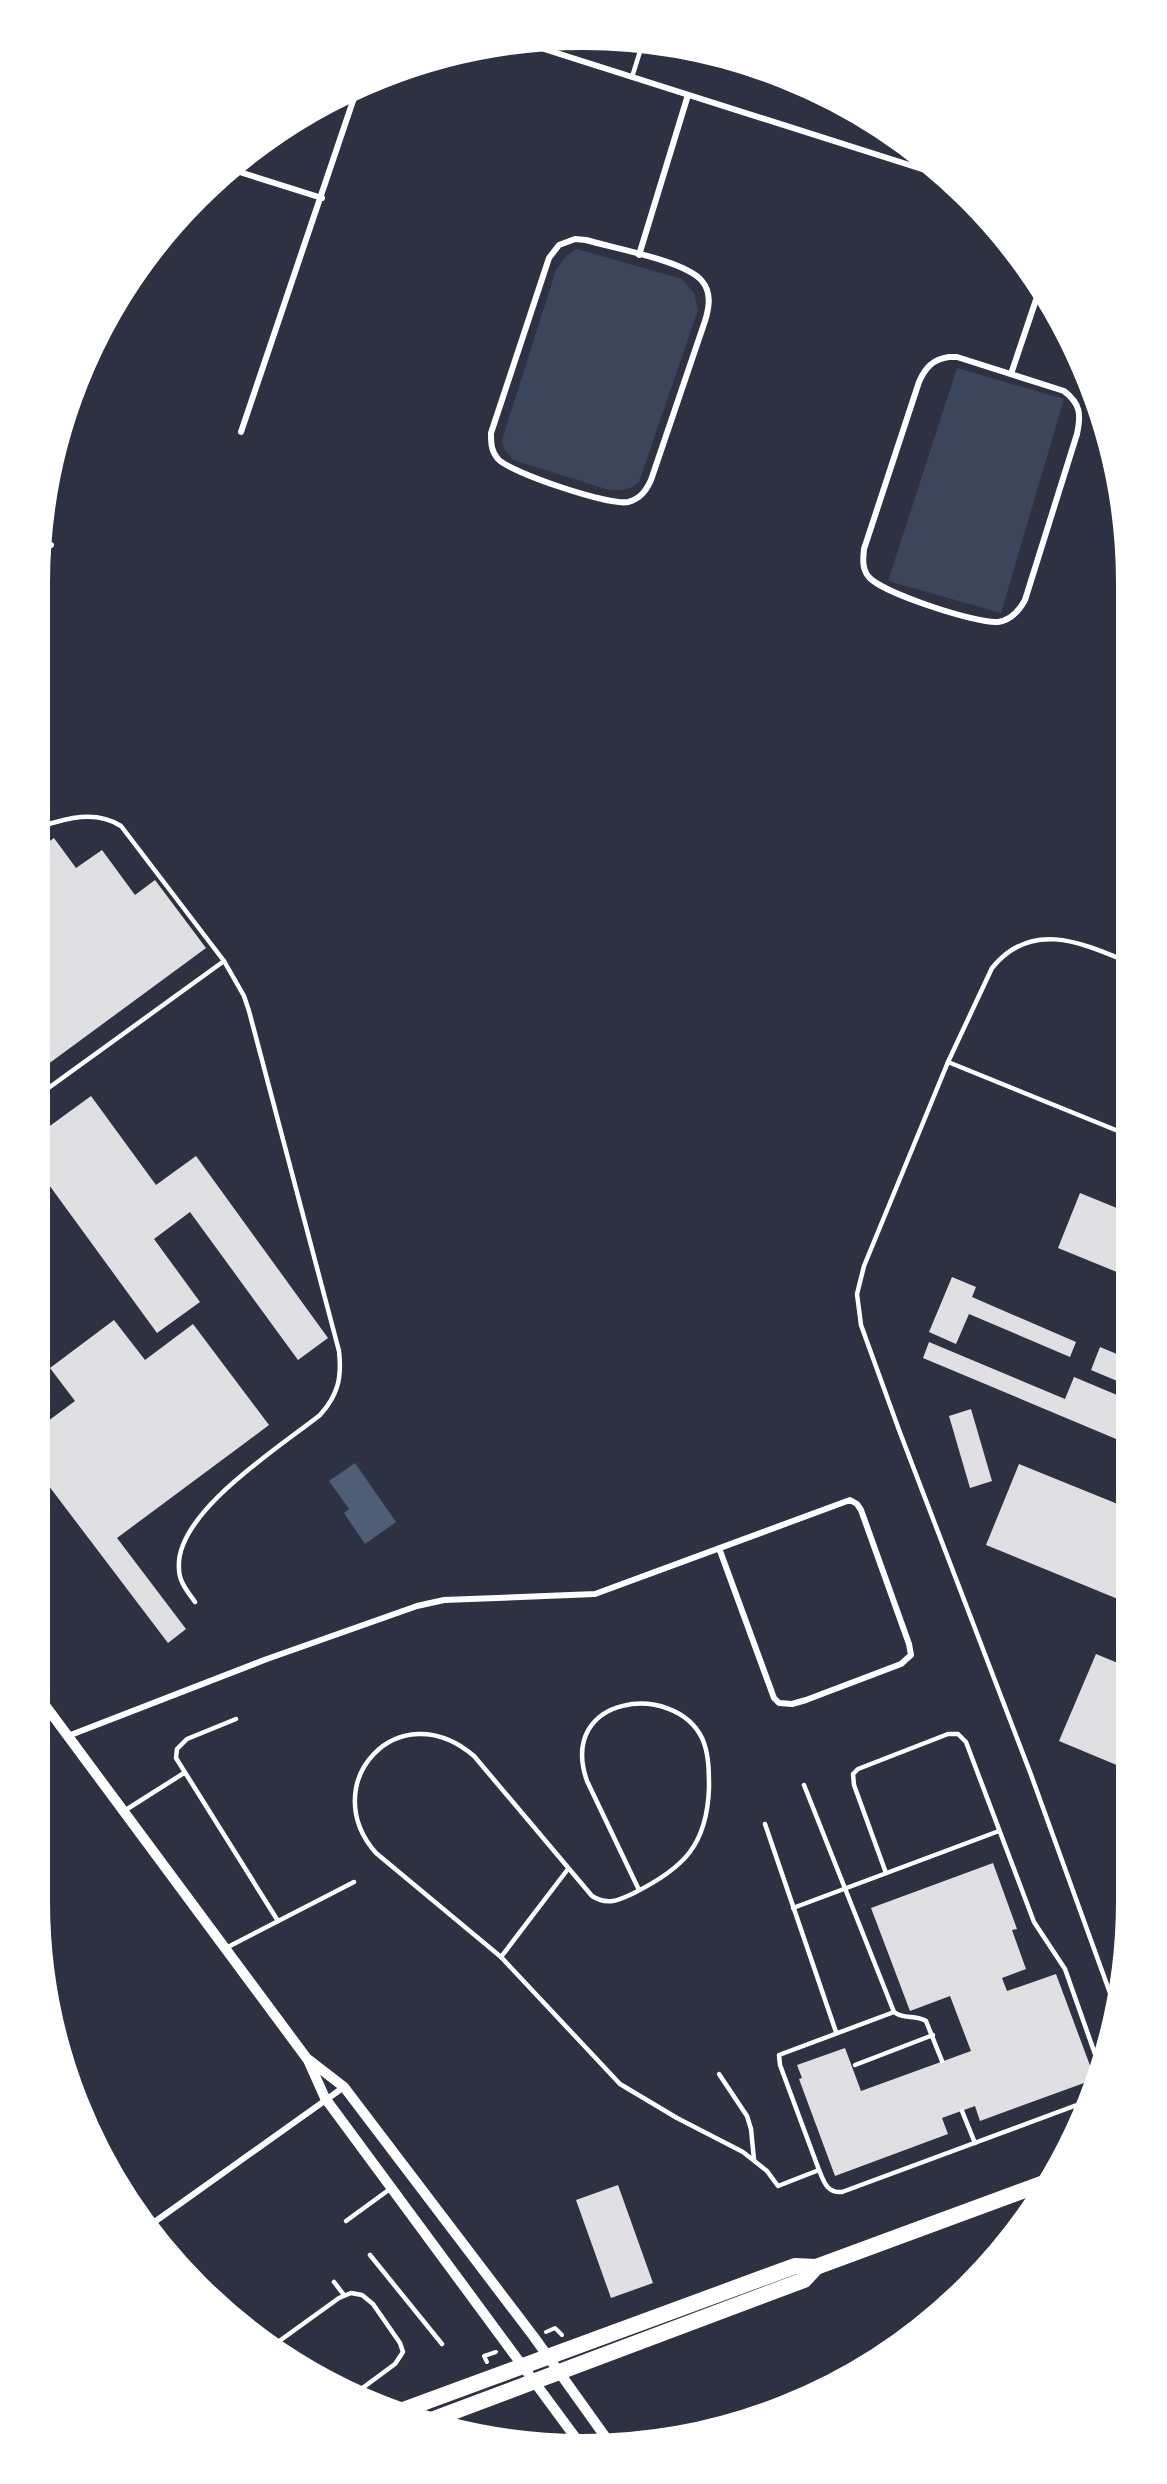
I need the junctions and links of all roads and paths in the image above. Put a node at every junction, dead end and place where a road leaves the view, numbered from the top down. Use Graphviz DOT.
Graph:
graph roads {
  1 [pos="542,48"];
  2 [pos="641,50"];
  3 [pos="632,77"];
  4 [pos="688,95"];
  5 [pos="354,98"];
  6 [pos="926,170"];
  7 [pos="239,172"];
  8 [pos="322,198"];
  9 [pos="639,255"];
  10 [pos="1037,296"];
  11 [pos="1011,374"];
  12 [pos="241,432"];
  13 [pos="46,826"];
  14 [pos="1120,959"];
  15 [pos="224,961"];
  16 [pos="948,1062"];
  17 [pos="46,1090"];
  18 [pos="1120,1132"];
  19 [pos="719,1548"];
  20 [pos="195,1602"];
  21 [pos="46,1706"];
  22 [pos="236,1719"];
  23 [pos="68,1736"];
  24 [pos="184,1773"];
  25 [pos="804,1785"];
  26 [pos="124,1811"];
  27 [pos="765,1824"];
  28 [pos="999,1831"];
  29 [pos="568,1869"];
  30 [pos="886,1873"];
  31 [pos="354,1882"];
  32 [pos="639,1890"];
  33 [pos="844,1890"];
  34 [pos="793,1908"];
  35 [pos="278,1921"];
  36 [pos="226,1948"];
  37 [pos="501,1957"];
  38 [pos="1111,1997"];
  39 [pos="894,2012"];
  40 [pos="836,2032"];
  41 [pos="933,2035"];
  42 [pos="1096,2058"];
  43 [pos="308,2060"];
  44 [pos="942,2061"];
  45 [pos="855,2066"];
  46 [pos="719,2074"];
  47 [pos="344,2087"];
  48 [pos="325,2098"];
  49 [pos="1081,2104"];
  50 [pos="962,2111"];
  51 [pos="975,2143"];
  52 [pos="754,2160"];
  53 [pos="819,2170"];
  54 [pos="1039,2185"];
  55 [pos="390,2190"];
  56 [pos="346,2221"];
  57 [pos="154,2222"];
  58 [pos="370,2255"];
  59 [pos="816,2267"];
  60 [pos="334,2282"];
  61 [pos="344,2295"];
  62 [pos="278,2342"];
  63 [pos="442,2344"];
  64 [pos="548,2356"];
  65 [pos="522,2366"];
  66 [pos="559,2372"];
  67 [pos="534,2382"];
  68 [pos="361,2389"];
  69 [pos="408,2408"];
  70 [pos="439,2417"];
  71 [pos="605,2437"];
  72 [pos="575,2438"];
  1 -- 3 [label="street"];
  2 -- 3 [label="lane"];
  3 -- 4 [label="street"];
  4 -- 6 [label="street"];
  4 -- 9 [label="street"];
  5 -- 8 [label="street"];
  7 -- 8 [label="street"];
  8 -- 12 [label="street"];
  9 -- 9 [label="street"];
  10 -- 11 [label="street"];
  11 -- 11 [label="street"];
  13 -- 15 [label="lane"];
  14 -- 16 [label="lane"];
  15 -- 17 [label="lane"];
  15 -- 20 [label="lane"];
  16 -- 18 [label="lane"];
  16 -- 38 [label="lane"];
  19 -- 19 [label="street"];
  19 -- 23 [label="street"];
  21 -- 23 [label="street"];
  22 -- 24 [label="lane"];
  23 -- 26 [label="street"];
  24 -- 26 [label="lane"];
  24 -- 35 [label="lane"];
  25 -- 33 [label="lane"];
  26 -- 36 [label="street"];
  27 -- 34 [label="lane"];
  28 -- 30 [label="lane"];
  28 -- 30 [label="lane"];
  28 -- 42 [label="lane"];
  29 -- 32 [label="lane"];
  29 -- 37 [label="lane"];
  29 -- 37 [label="lane"];
  30 -- 33 [label="lane"];
  31 -- 35 [label="lane"];
  32 -- 32 [label="lane"];
  33 -- 34 [label="lane"];
  33 -- 39 [label="lane"];
  34 -- 40 [label="lane"];
  35 -- 36 [label="lane"];
  36 -- 43 [label="street"];
  37 -- 52 [label="lane"];
  39 -- 40 [label="lane"];
  39 -- 41 [label="lane"];
  40 -- 53 [label="lane"];
  41 -- 44 [label="lane"];
  41 -- 45 [label="lane"];
  43 -- 47 [label="street"];
  43 -- 48 [label="street"];
  46 -- 52 [label="lane"];
  47 -- 48 [label="street"];
  47 -- 64 [label="street"];
  48 -- 55 [label="street"];
  48 -- 57 [label="street"];
  49 -- 51 [label="lane"];
  50 -- 51 [label="lane"];
  51 -- 53 [label="lane"];
  52 -- 53 [label="lane"];
  54 -- 59 [label="highway"];
  55 -- 56 [label="lane"];
  55 -- 65 [label="street"];
  58 -- 63 [label="lane"];
  59 -- 64 [label="highway"];
  59 -- 66 [label="highway"];
  60 -- 61 [label="lane"];
  61 -- 62 [label="lane"];
  61 -- 68 [label="lane"];
  64 -- 65 [label="highway"];
  64 -- 66 [label="street"];
  65 -- 67 [label="street"];
  65 -- 69 [label="highway"];
  66 -- 67 [label="highway"];
  66 -- 71 [label="street"];
  67 -- 70 [label="highway"];
  67 -- 72 [label="street"];
}
